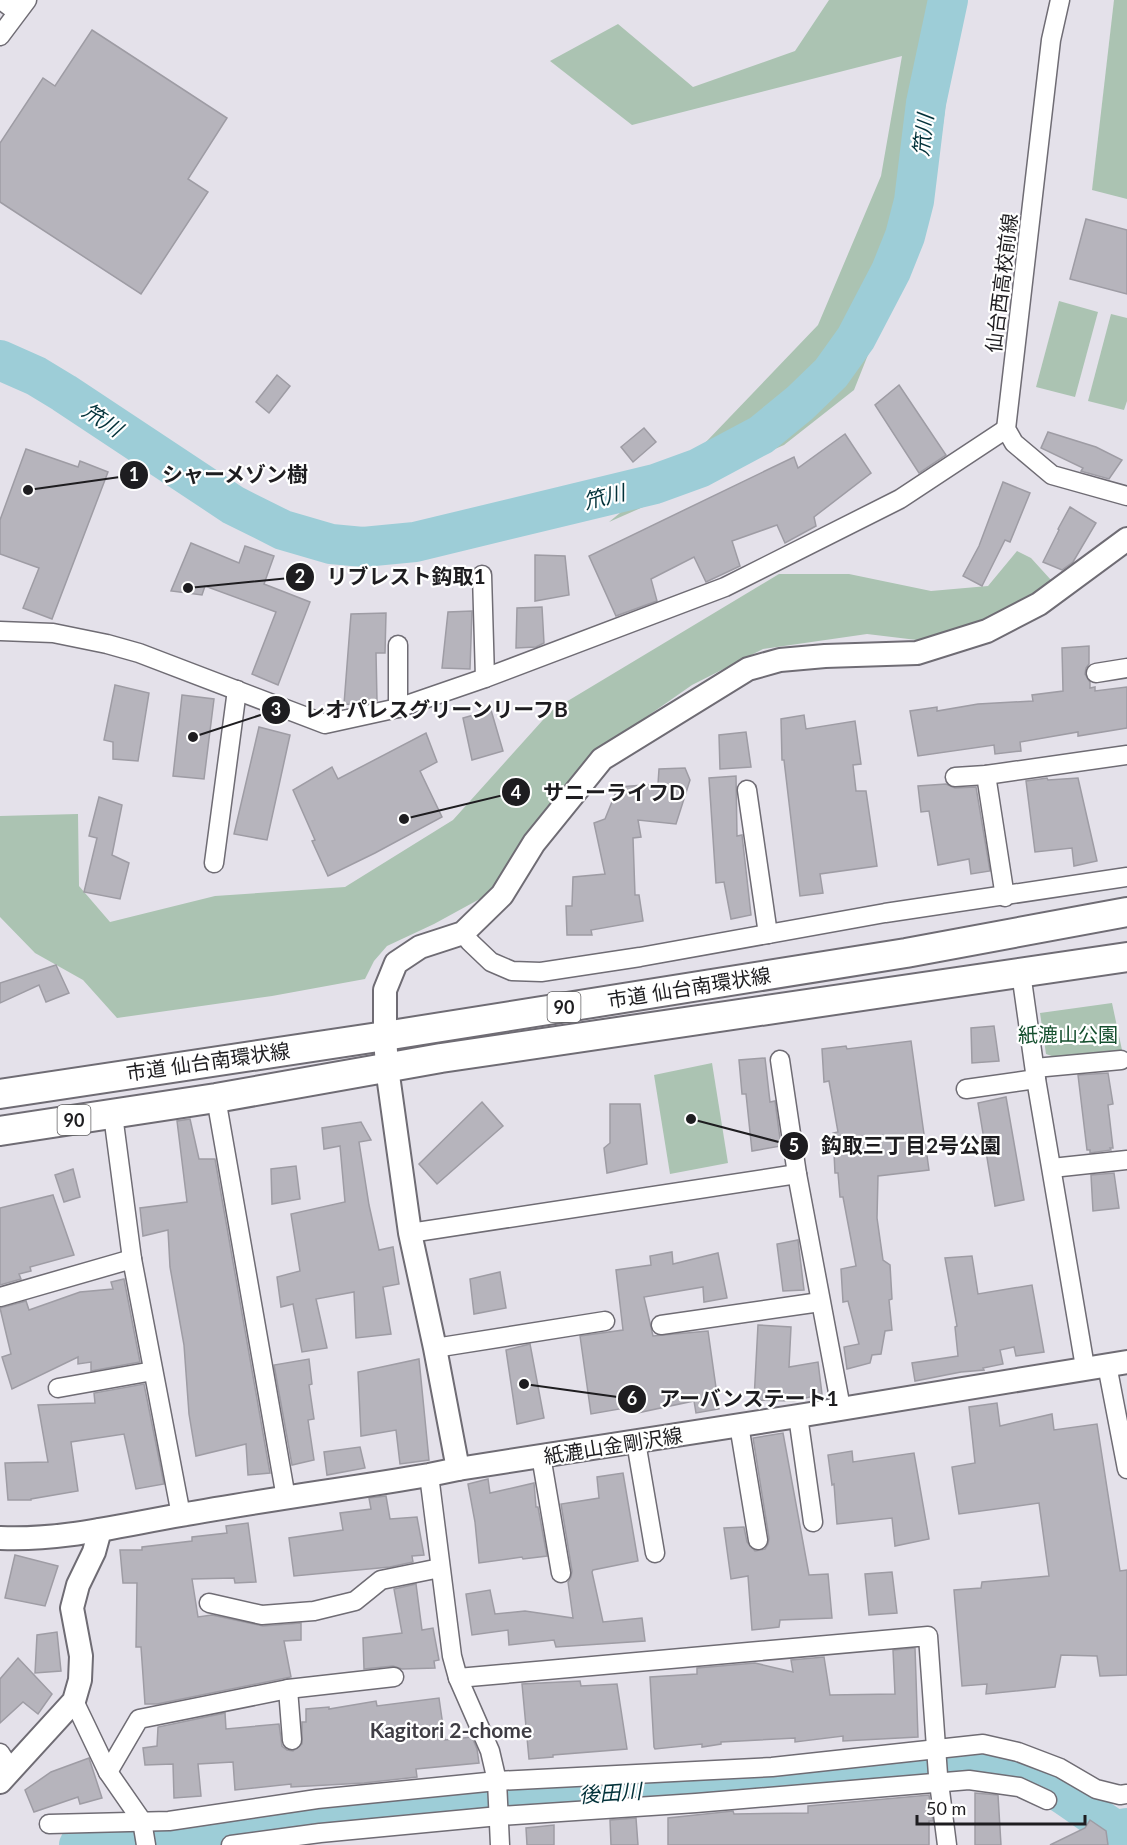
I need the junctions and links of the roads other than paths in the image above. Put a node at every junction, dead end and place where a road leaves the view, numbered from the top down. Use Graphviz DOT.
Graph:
graph roads {
  1 [pos="1,0"];
  2 [pos="1060,0"];
  3 [pos="22,6"];
  4 [pos="0,36"];
  5 [pos="1006,429"];
  6 [pos="1127,496"];
  7 [pos="1127,539"];
  8 [pos="482,575"];
  9 [pos="0,631"];
  10 [pos="398,645"];
  11 [pos="1127,668"];
  12 [pos="1096,673"];
  13 [pos="485,678"];
  14 [pos="237,690"];
  15 [pos="398,708"];
  16 [pos="1127,755"];
  17 [pos="986,775"];
  18 [pos="955,777"];
  19 [pos="747,790"];
  20 [pos="214,863"];
  21 [pos="1127,877"];
  22 [pos="1005,897"];
  23 [pos="1127,912"];
  24 [pos="463,933"];
  25 [pos="768,934"];
  26 [pos="1127,957"];
  27 [pos="1021,974"];
  28 [pos="384,1036"];
  29 [pos="780,1059"];
  30 [pos="1121,1060"];
  31 [pos="387,1068"];
  32 [pos="1036,1073"];
  33 [pos="966,1089"];
  34 [pos="0,1094"];
  35 [pos="216,1098"];
  36 [pos="113,1115"];
  37 [pos="0,1131"];
  38 [pos="1127,1160"];
  39 [pos="1052,1168"];
  40 [pos="797,1174"];
  41 [pos="410,1233"];
  42 [pos="132,1259"];
  43 [pos="0,1297"];
  44 [pos="820,1302"];
  45 [pos="605,1321"];
  46 [pos="661,1325"];
  47 [pos="435,1348"];
  48 [pos="1106,1365"];
  49 [pos="153,1371"];
  50 [pos="58,1388"];
  51 [pos="841,1408"];
  52 [pos="798,1416"];
  53 [pos="739,1425"];
  54 [pos="636,1442"];
  55 [pos="541,1456"];
  56 [pos="458,1469"];
  57 [pos="1127,1469"];
  58 [pos="429,1476"];
  59 [pos="286,1498"];
  60 [pos="181,1515"];
  61 [pos="813,1522"];
  62 [pos="100,1530"];
  63 [pos="0,1538"];
  64 [pos="758,1540"];
  65 [pos="655,1553"];
  66 [pos="440,1568"];
  67 [pos="561,1573"];
  68 [pos="209,1603"];
  69 [pos="394,1677"];
  70 [pos="458,1678"];
  71 [pos="288,1689"];
  72 [pos="74,1701"];
  73 [pos="292,1740"];
  74 [pos="938,1767"];
  75 [pos="4,1768"];
  76 [pos="108,1772"];
  77 [pos="1127,1794"];
  78 [pos="498,1798"];
  79 [pos="1047,1800"];
  80 [pos="49,1824"];
  81 [pos="144,1832"];
  82 [pos="231,1845"];
  83 [pos="500,1845"];
  84 [pos="947,1845"];
  1 -- 3 [label="street"];
  2 -- 5 [label="street, 仙台西高校前線"];
  3 -- 4 [label="street"];
  5 -- 6 [label="street"];
  5 -- 13 [label="street"];
  7 -- 24 [label="street"];
  8 -- 13 [label="street"];
  9 -- 14 [label="street"];
  10 -- 15 [label="street"];
  11 -- 12 [label="street"];
  13 -- 15 [label="street"];
  14 -- 15 [label="street"];
  14 -- 20 [label="street"];
  16 -- 17 [label="street"];
  17 -- 18 [label="street"];
  17 -- 22 [label="street"];
  19 -- 25 [label="street"];
  21 -- 22 [label="street"];
  22 -- 25 [label="street"];
  23 -- 28 [label="main road, 市道 仙台南環状線 / 90"];
  24 -- 25 [label="street"];
  24 -- 28 [label="street"];
  26 -- 27 [label="main road, 市道 仙台南環状線 / 90"];
  27 -- 31 [label="main road, 市道 仙台南環状線 / 90"];
  27 -- 32 [label="street"];
  28 -- 31 [label="street"];
  28 -- 34 [label="main road, 市道 仙台南環状線 / 90"];
  29 -- 40 [label="street"];
  30 -- 32 [label="street"];
  31 -- 35 [label="main road, 市道 仙台南環状線 / 90"];
  31 -- 41 [label="street"];
  32 -- 33 [label="street"];
  32 -- 39 [label="street"];
  35 -- 36 [label="main road, 市道 仙台南環状線 / 90"];
  35 -- 59 [label="street"];
  36 -- 37 [label="main road, 市道 仙台南環状線 / 90"];
  36 -- 42 [label="street"];
  38 -- 39 [label="street"];
  39 -- 48 [label="street"];
  40 -- 41 [label="street"];
  40 -- 44 [label="street"];
  41 -- 47 [label="street"];
  42 -- 43 [label="street"];
  42 -- 49 [label="street"];
  44 -- 46 [label="street"];
  44 -- 51 [label="street"];
  45 -- 47 [label="street"];
  47 -- 56 [label="street"];
  48 -- 51 [label="street, 紙漉山金剛沢線"];
  48 -- 57 [label="street"];
  49 -- 50 [label="street"];
  49 -- 60 [label="street"];
  51 -- 52 [label="street, 紙漉山金剛沢線"];
  52 -- 53 [label="street, 紙漉山金剛沢線"];
  52 -- 61 [label="street"];
  53 -- 54 [label="street, 紙漉山金剛沢線"];
  53 -- 64 [label="street"];
  54 -- 55 [label="street, 紙漉山金剛沢線"];
  54 -- 65 [label="street"];
  55 -- 56 [label="street, 紙漉山金剛沢線"];
  55 -- 67 [label="street"];
  56 -- 58 [label="street, 紙漉山金剛沢線"];
  58 -- 59 [label="street, 紙漉山金剛沢線"];
  58 -- 66 [label="street"];
  59 -- 60 [label="street, 紙漉山金剛沢線"];
  60 -- 62 [label="street, 紙漉山金剛沢線"];
  62 -- 63 [label="street, 紙漉山金剛沢線"];
  62 -- 72 [label="street"];
  66 -- 68 [label="street"];
  66 -- 70 [label="street"];
  69 -- 71 [label="street"];
  70 -- 74 [label="street"];
  70 -- 78 [label="street"];
  71 -- 73 [label="street"];
  71 -- 76 [label="street"];
  72 -- 75 [label="street"];
  72 -- 76 [label="street"];
  74 -- 77 [label="street"];
  74 -- 78 [label="street"];
  74 -- 78 [label="street"];
  74 -- 79 [label="street"];
  74 -- 84 [label="street"];
  76 -- 81 [label="street"];
  78 -- 81 [label="street"];
  78 -- 82 [label="street"];
  78 -- 83 [label="street"];
  80 -- 81 [label="street"];
}
